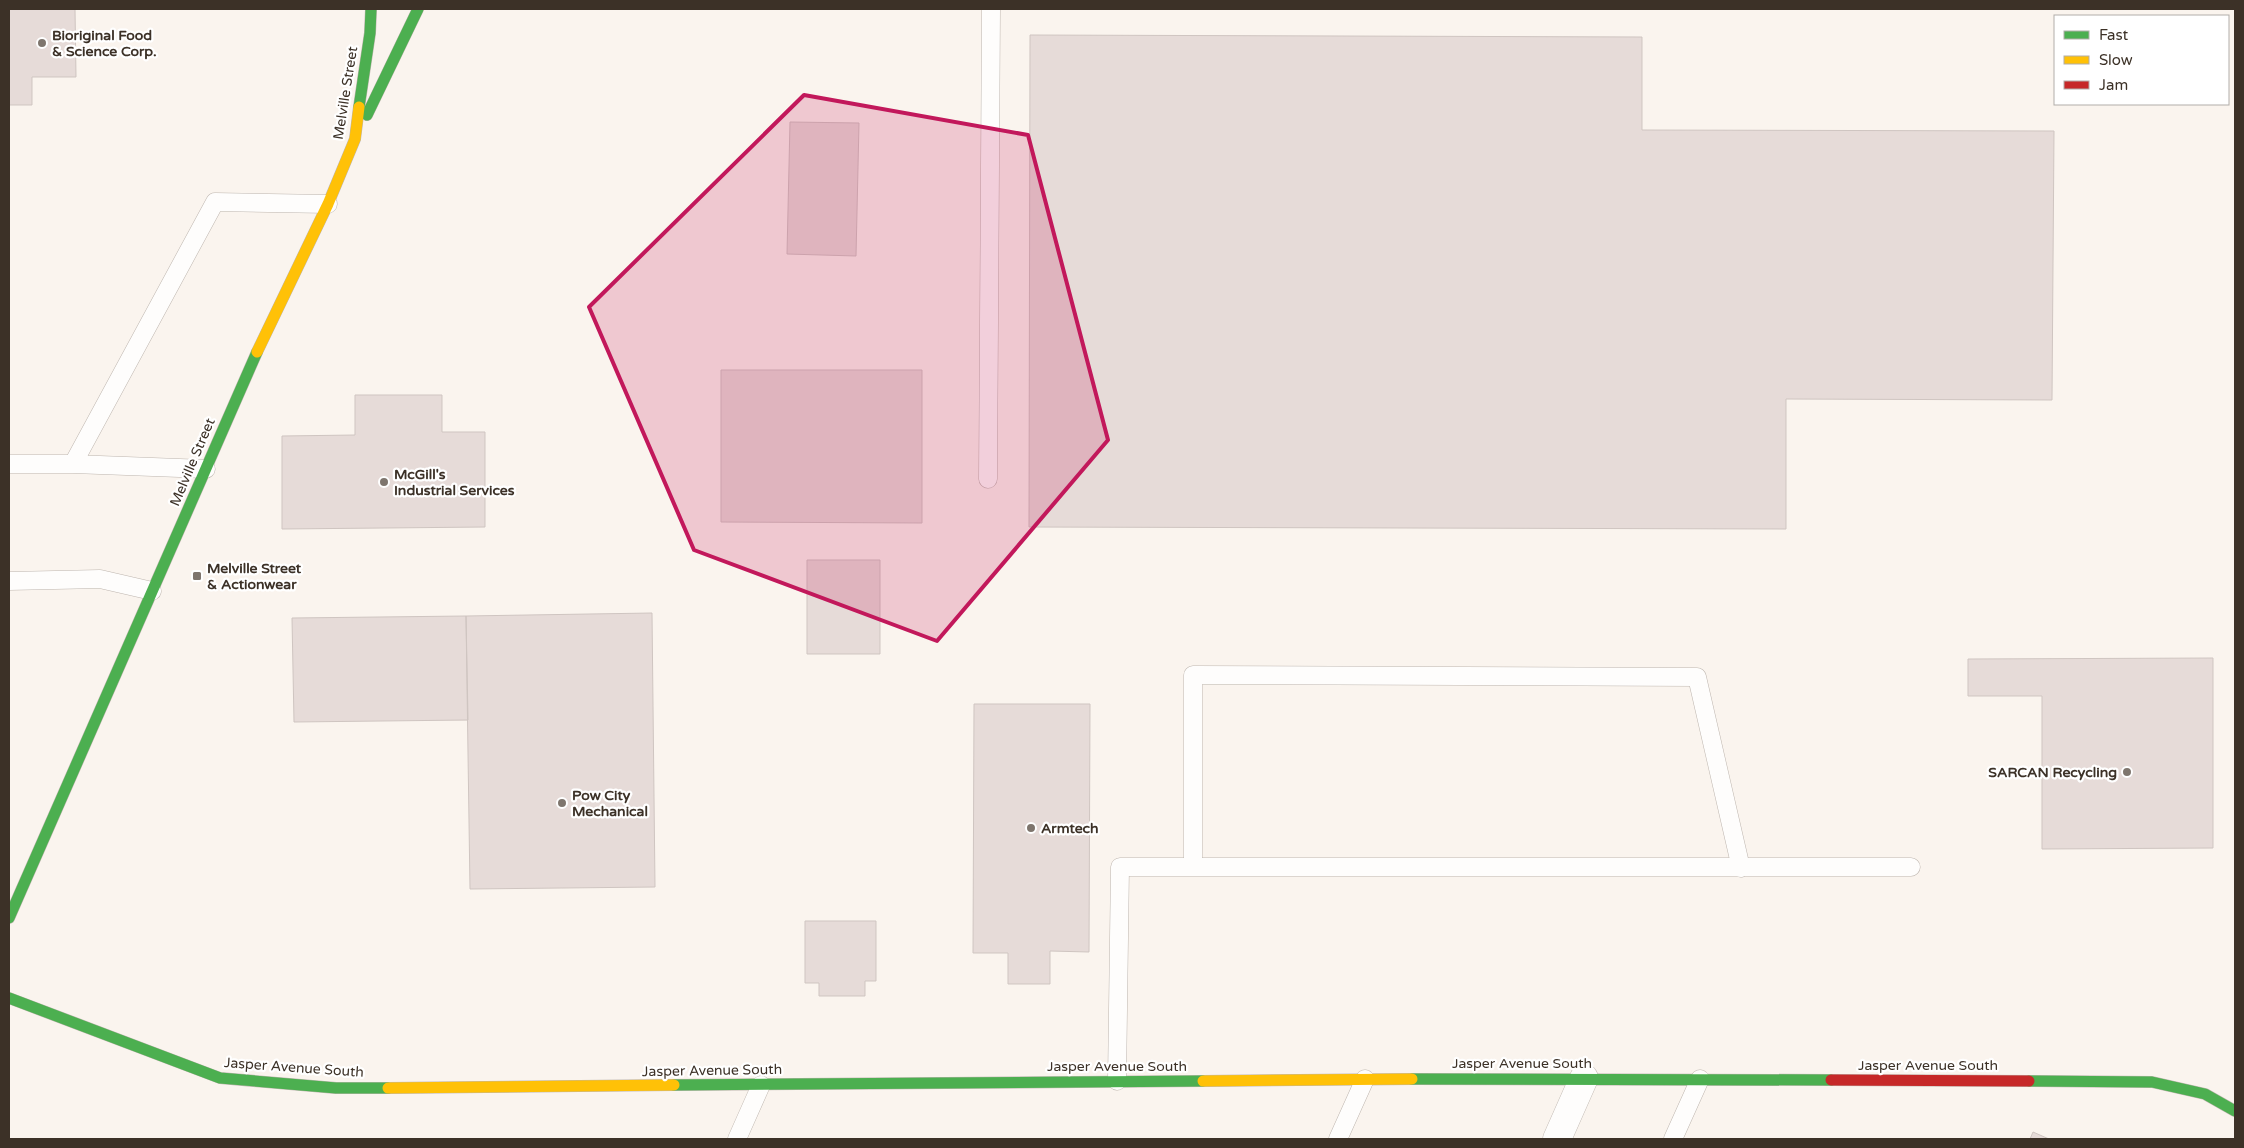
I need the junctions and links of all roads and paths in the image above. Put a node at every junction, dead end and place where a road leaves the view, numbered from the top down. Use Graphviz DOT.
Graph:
graph roads {
  1 [pos="371,9"];
  2 [pos="418,9"];
  3 [pos="991,9"];
  4 [pos="355,139"];
  5 [pos="328,204"];
  6 [pos="9,464"];
  7 [pos="73,464"];
  8 [pos="206,469"];
  9 [pos="988,479"];
  10 [pos="9,581"];
  11 [pos="152,591"];
  12 [pos="1193,867"];
  13 [pos="1911,867"];
  14 [pos="1741,868"];
  15 [pos="9,918"];
  16 [pos="9,998"];
  17 [pos="1584,1078"];
  18 [pos="1700,1078"];
  19 [pos="1365,1079"];
  20 [pos="1117,1081"];
  21 [pos="761,1085"];
  22 [pos="2235,1111"];
  23 [pos="737,1139"];
  24 [pos="1338,1139"];
  25 [pos="1557,1139"];
  26 [pos="1673,1139"];
  1 -- 4 [label="street, Melville Street"];
  2 -- 4 [label="street"];
  3 -- 9 [label="lane"];
  4 -- 5 [label="street, Melville Street"];
  5 -- 7 [label="lane"];
  5 -- 8 [label="street, Melville Street"];
  6 -- 7 [label="lane"];
  7 -- 8 [label="lane"];
  8 -- 11 [label="street, Melville Street"];
  10 -- 11 [label="lane"];
  11 -- 15 [label="street, Melville Street"];
  12 -- 14 [label="lane"];
  12 -- 14 [label="lane"];
  12 -- 20 [label="lane"];
  13 -- 14 [label="lane"];
  16 -- 21 [label="street, Jasper Avenue South"];
  17 -- 18 [label="street, Jasper Avenue South"];
  17 -- 19 [label="street, Jasper Avenue South"];
  17 -- 25 [label="street"];
  18 -- 22 [label="street, Jasper Avenue South"];
  18 -- 26 [label="lane"];
  19 -- 20 [label="street, Jasper Avenue South"];
  19 -- 24 [label="lane"];
  20 -- 21 [label="street, Jasper Avenue South"];
  21 -- 23 [label="lane"];
}
